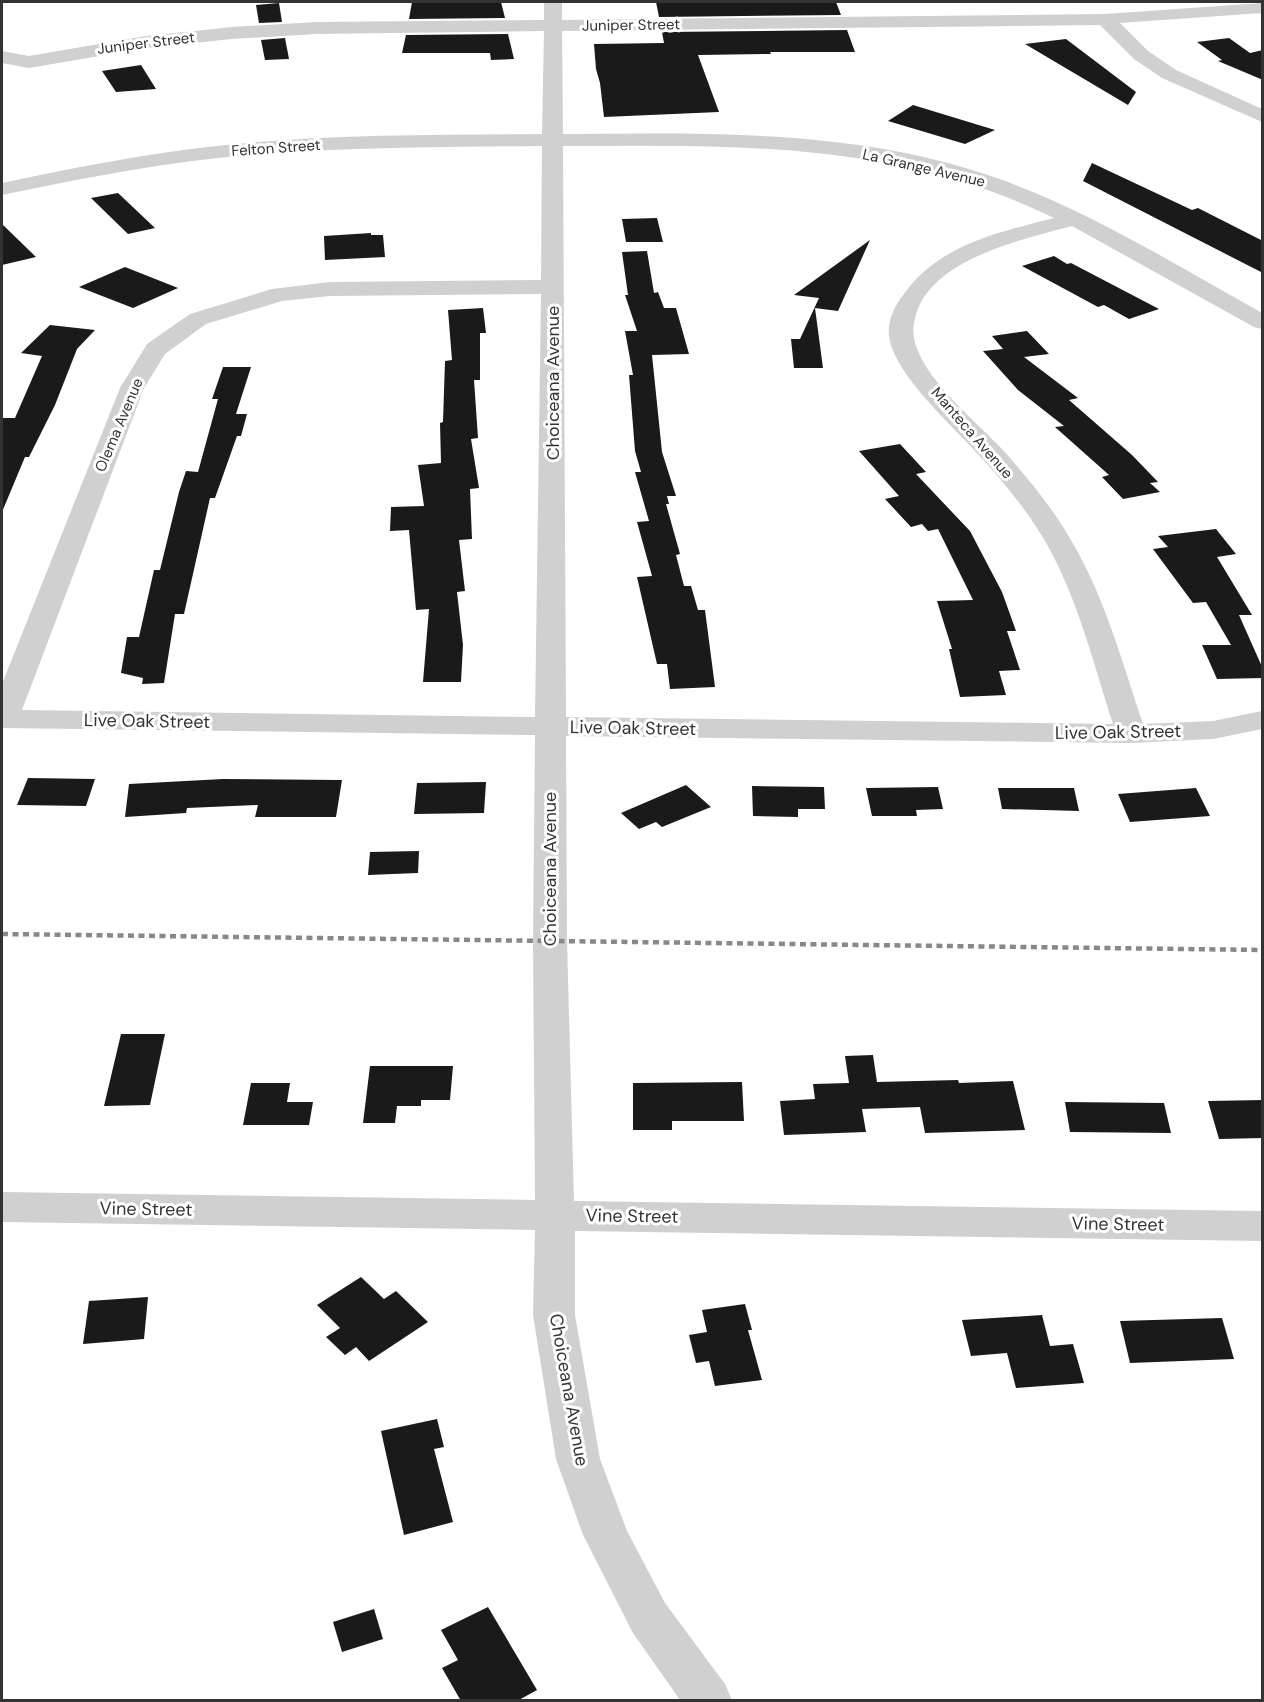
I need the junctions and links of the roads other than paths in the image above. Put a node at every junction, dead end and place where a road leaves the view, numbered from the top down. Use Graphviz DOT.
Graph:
graph roads {
  1 [pos="1263,8"];
  2 [pos="552,14"];
  3 [pos="1105,19"];
  4 [pos="2,57"];
  5 [pos="1263,116"];
  6 [pos="553,140"];
  7 [pos="2,189"];
  8 [pos="1074,219"];
  9 [pos="553,287"];
  10 [pos="1263,322"];
  11 [pos="2,719"];
  12 [pos="1263,720"];
  13 [pos="550,727"];
  14 [pos="1131,734"];
  15 [pos="2,1207"];
  16 [pos="555,1215"];
  17 [pos="1263,1226"];
  18 [pos="708,1701"];
  1 -- 3 [label="street, Juniper Street"];
  2 -- 3 [label="street, Juniper Street"];
  2 -- 4 [label="street, Juniper Street"];
  2 -- 6 [label="street, Choiceana Avenue"];
  3 -- 5 [label="street"];
  6 -- 7 [label="street, Felton Street"];
  6 -- 8 [label="street, La Grange Avenue"];
  6 -- 9 [label="street, Choiceana Avenue"];
  8 -- 10 [label="street, La Grange Avenue"];
  8 -- 14 [label="street, Manteca Avenue"];
  9 -- 11 [label="street, Olema Avenue"];
  9 -- 13 [label="street, Choiceana Avenue"];
  11 -- 13 [label="street, Live Oak Street"];
  12 -- 14 [label="street, Live Oak Street"];
  13 -- 14 [label="street, Live Oak Street"];
  13 -- 16 [label="street, Choiceana Avenue"];
  15 -- 16 [label="street, Vine Street"];
  16 -- 17 [label="street, Vine Street"];
  16 -- 18 [label="street, Choiceana Avenue"];
}
